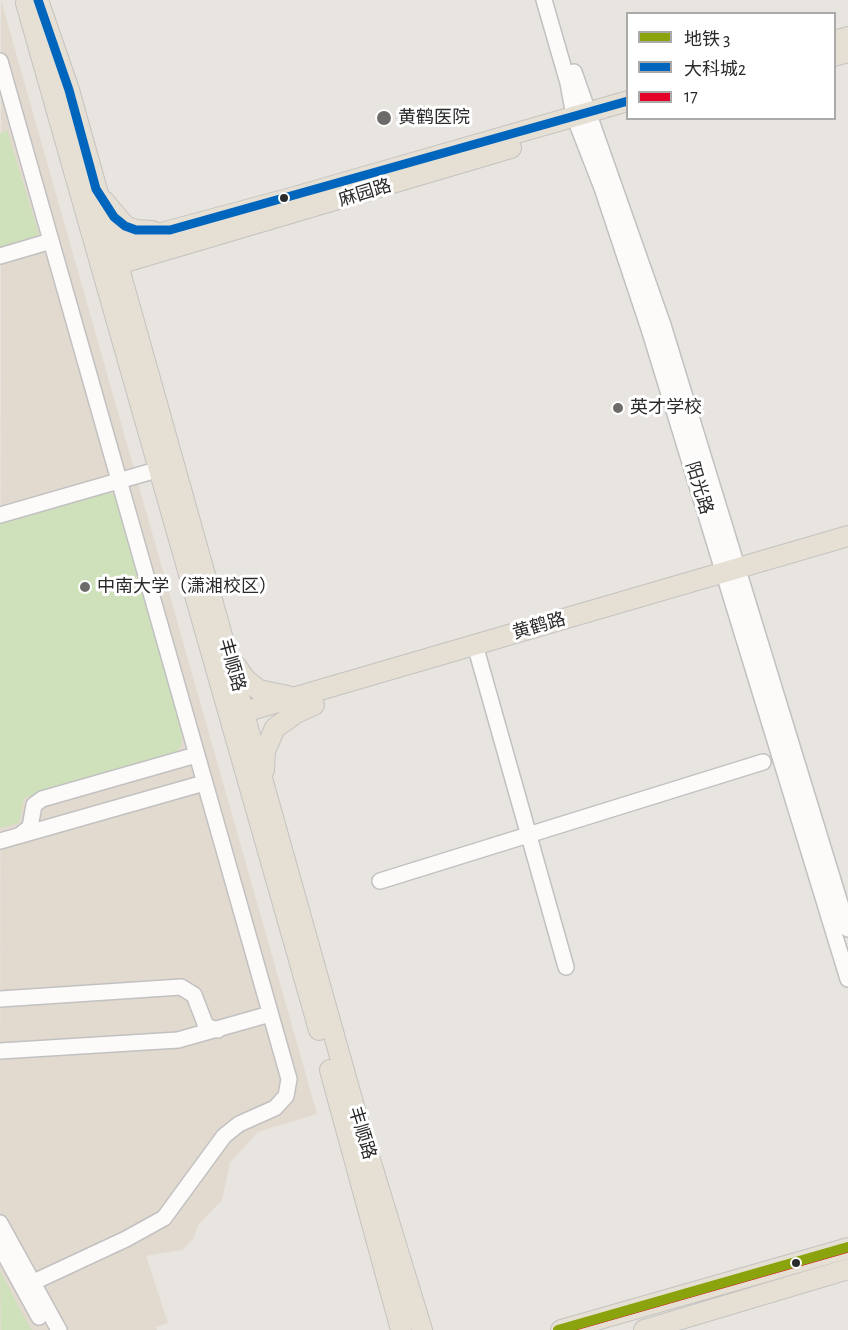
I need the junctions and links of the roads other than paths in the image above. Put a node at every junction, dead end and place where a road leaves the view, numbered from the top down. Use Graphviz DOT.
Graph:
graph roads {
  1 [pos="25,0"];
  2 [pos="38,0"];
  3 [pos="544,0"];
  4 [pos="551,0"];
  5 [pos="0,61"];
  6 [pos="626,101"];
  7 [pos="626,114"];
  8 [pos="584,120"];
  9 [pos="96,189"];
  10 [pos="170,230"];
  11 [pos="51,241"];
  12 [pos="162,252"];
  13 [pos="0,256"];
  14 [pos="107,257"];
  15 [pos="137,329"];
  16 [pos="160,469"];
  17 [pos="121,480"];
  18 [pos="0,515"];
  19 [pos="848,536"];
  20 [pos="848,549"];
  21 [pos="733,576"];
  22 [pos="228,650"];
  23 [pos="476,651"];
  24 [pos="312,699"];
  25 [pos="239,720"];
  26 [pos="196,755"];
  27 [pos="763,762"];
  28 [pos="204,783"];
  29 [pos="266,790"];
  30 [pos="32,816"];
  31 [pos="48,827"];
  32 [pos="528,835"];
  33 [pos="18,836"];
  34 [pos="0,841"];
  35 [pos="380,881"];
  36 [pos="848,929"];
  37 [pos="566,967"];
  38 [pos="848,979"];
  39 [pos="0,999"];
  40 [pos="270,1014"];
  41 [pos="202,1017"];
  42 [pos="218,1030"];
  43 [pos="189,1038"];
  44 [pos="0,1051"];
  45 [pos="0,1223"];
  46 [pos="0,1246"];
  47 [pos="848,1248"];
  48 [pos="848,1269"];
  49 [pos="27,1284"];
  50 [pos="39,1305"];
  51 [pos="47,1330"];
  52 [pos="59,1330"];
  53 [pos="401,1330"];
  54 [pos="422,1330"];
  55 [pos="561,1330"];
  56 [pos="644,1330"];
  1 -- 14 [label="main road"];
  2 -- 9 [label="main road, 丰顺路"];
  3 -- 8 [label="street, 阳光路"];
  4 -- 8 [label="street, 阳光路"];
  5 -- 11 [label="street"];
  6 -- 8 [label="main road"];
  7 -- 8 [label="main road, 麻园路"];
  8 -- 10 [label="main road"];
  8 -- 12 [label="main road, 麻园路"];
  8 -- 21 [label="street, 阳光路"];
  9 -- 10 [label="main road"];
  9 -- 14 [label="main road, 丰顺路"];
  10 -- 14 [label="main road"];
  11 -- 13 [label="street"];
  11 -- 17 [label="street"];
  12 -- 14 [label="main road, 麻园路"];
  12 -- 15 [label="main road"];
  14 -- 15 [label="main road, 丰顺路"];
  14 -- 16 [label="main road"];
  15 -- 22 [label="main road, 丰顺路"];
  16 -- 17 [label="street"];
  16 -- 25 [label="main road"];
  17 -- 18 [label="street"];
  17 -- 26 [label="street"];
  19 -- 21 [label="main road, 黄鹤路"];
  20 -- 21 [label="main road"];
  21 -- 23 [label="main road, 黄鹤路"];
  21 -- 36 [label="street, 阳光路"];
  21 -- 38 [label="street, 阳光路"];
  22 -- 24 [label="main road"];
  22 -- 25 [label="main road, 丰顺路"];
  23 -- 24 [label="main road, 黄鹤路"];
  23 -- 32 [label="street"];
  24 -- 25 [label="main road, 黄鹤路"];
  24 -- 29 [label="main road"];
  25 -- 29 [label="main road, 丰顺路"];
  25 -- 53 [label="main road"];
  26 -- 28 [label="street"];
  26 -- 30 [label="street"];
  27 -- 32 [label="street"];
  28 -- 31 [label="street"];
  28 -- 40 [label="street"];
  29 -- 54 [label="main road, 丰顺路"];
  30 -- 31 [label="street"];
  30 -- 33 [label="street"];
  31 -- 33 [label="street"];
  32 -- 35 [label="street"];
  32 -- 37 [label="street"];
  33 -- 34 [label="street"];
  39 -- 41 [label="street"];
  40 -- 42 [label="street"];
  40 -- 49 [label="street"];
  41 -- 42 [label="street"];
  41 -- 43 [label="street"];
  42 -- 43 [label="street"];
  43 -- 44 [label="street"];
  45 -- 49 [label="street"];
  46 -- 49 [label="street"];
  47 -- 55 [label="main road"];
  48 -- 56 [label="main road"];
  49 -- 50 [label="street"];
  50 -- 51 [label="street"];
  50 -- 52 [label="street"];
}
